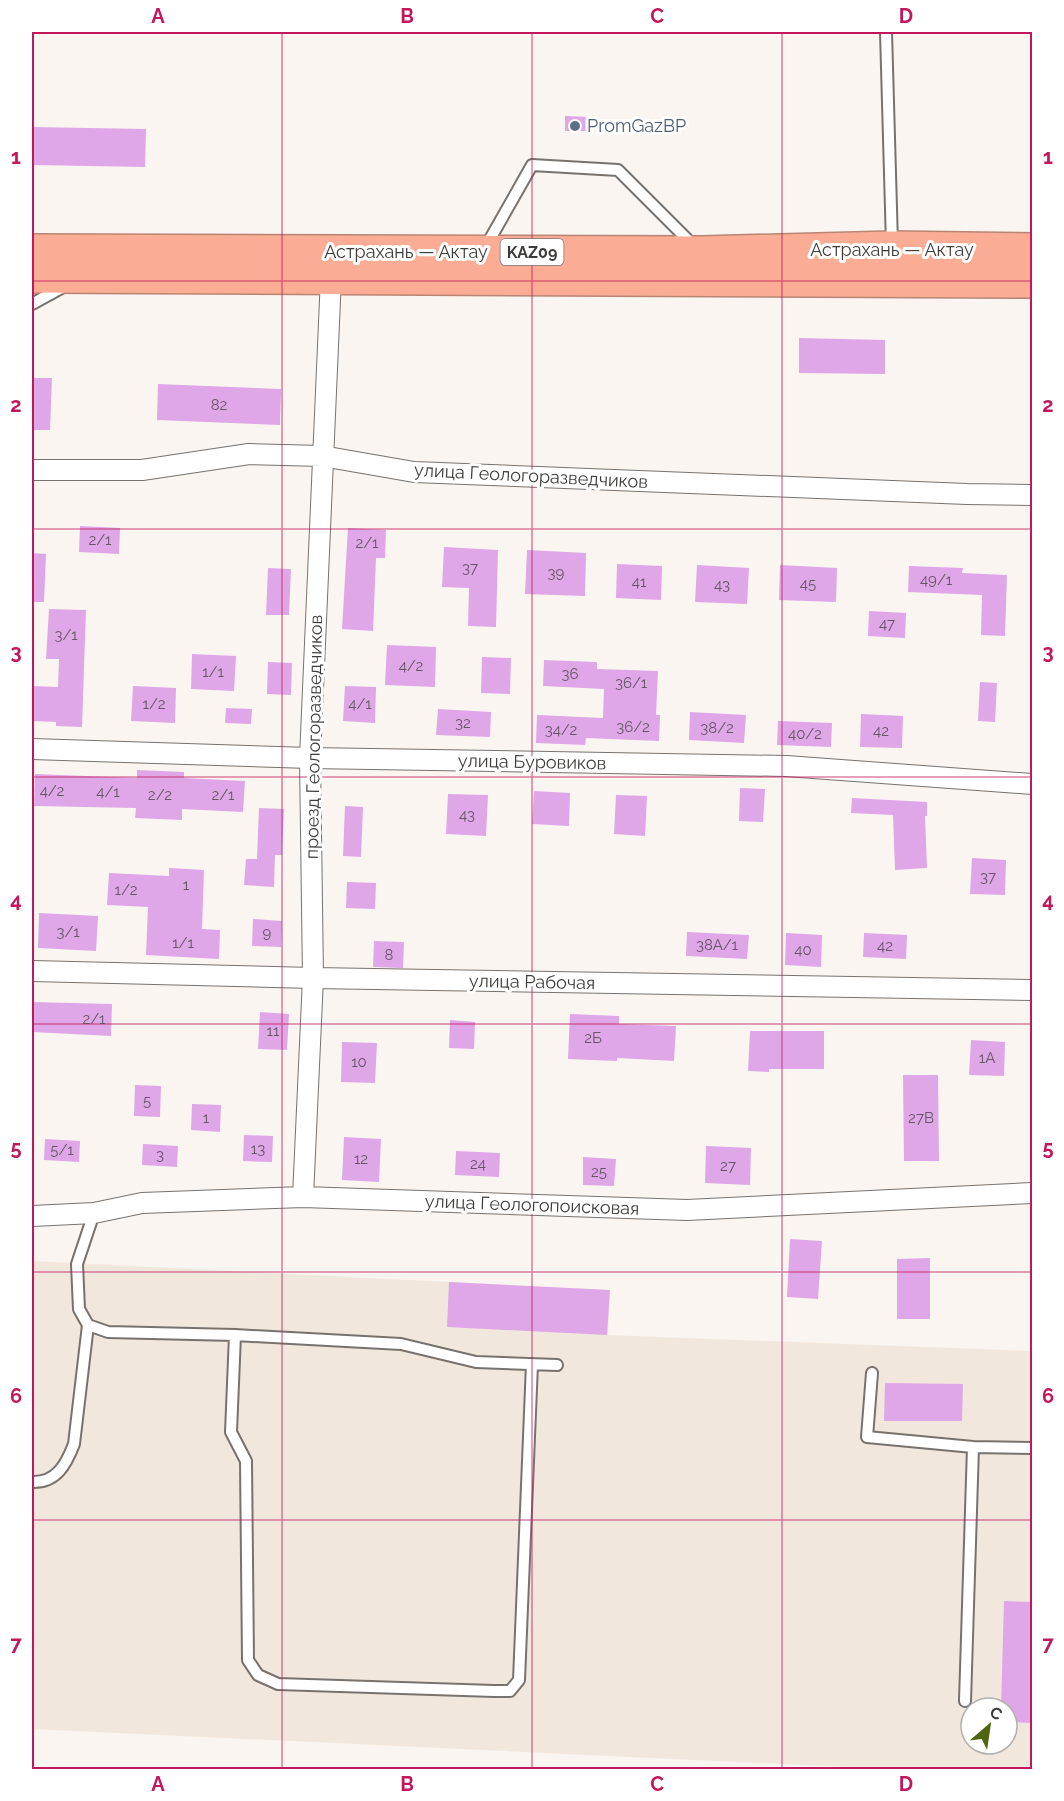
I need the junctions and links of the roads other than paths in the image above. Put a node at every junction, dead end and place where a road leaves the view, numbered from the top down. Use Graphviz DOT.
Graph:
graph roads {
  1 [pos="886,32"];
  2 [pos="892,248"];
  3 [pos="1032,250"];
  4 [pos="32,251"];
  5 [pos="482,252"];
  6 [pos="702,254"];
  7 [pos="32,276"];
  8 [pos="82,276"];
  9 [pos="331,277"];
  10 [pos="1032,281"];
  11 [pos="32,304"];
  12 [pos="322,456"];
  13 [pos="32,470"];
  14 [pos="1032,495"];
  15 [pos="32,749"];
  16 [pos="310,758"];
  17 [pos="1032,784"];
  18 [pos="32,971"];
  19 [pos="313,978"];
  20 [pos="1032,990"];
  21 [pos="1032,1193"];
  22 [pos="303,1197"];
  23 [pos="94,1213"];
  24 [pos="32,1216"];
  25 [pos="88,1325"];
  26 [pos="235,1335"];
  27 [pos="532,1364"];
  28 [pos="557,1365"];
  29 [pos="872,1373"];
  30 [pos="973,1447"];
  31 [pos="1032,1448"];
  32 [pos="32,1482"];
  33 [pos="965,1696"];
  1 -- 2 [label="lane"];
  2 -- 3 [label="highway, Астрахань — Актау / KAZ09"];
  2 -- 6 [label="highway, Астрахань — Актау / KAZ09"];
  4 -- 5 [label="highway, Астрахань — Актау / KAZ09"];
  5 -- 6 [label="highway, Астрахань — Актау / KAZ09"];
  5 -- 6 [label="lane"];
  7 -- 8 [label="highway, Астрахань — Актау / KAZ09"];
  8 -- 9 [label="highway, Астрахань — Актау / KAZ09"];
  8 -- 11 [label="lane"];
  9 -- 10 [label="highway, Астрахань — Актау / KAZ09"];
  9 -- 12 [label="street, проезд Геологоразведчиков"];
  12 -- 13 [label="street, улица Геологоразведчиков"];
  12 -- 14 [label="street, улица Геологоразведчиков"];
  12 -- 16 [label="street, проезд Геологоразведчиков"];
  15 -- 16 [label="street, улица Буровиков"];
  16 -- 17 [label="street, улица Буровиков"];
  16 -- 19 [label="street, проезд Геологоразведчиков"];
  18 -- 19 [label="street, улица Рабочая"];
  19 -- 20 [label="street, улица Рабочая"];
  19 -- 22 [label="street, проезд Геологоразведчиков"];
  21 -- 22 [label="street, улица Геологопоисковая"];
  22 -- 23 [label="street, улица Геологопоисковая"];
  23 -- 24 [label="street, улица Геологопоисковая"];
  23 -- 25 [label="lane"];
  25 -- 26 [label="lane"];
  25 -- 32 [label="lane"];
  26 -- 27 [label="lane"];
  26 -- 27 [label="lane"];
  27 -- 28 [label="lane"];
  29 -- 30 [label="lane"];
  30 -- 31 [label="lane"];
  30 -- 33 [label="lane"];
}
